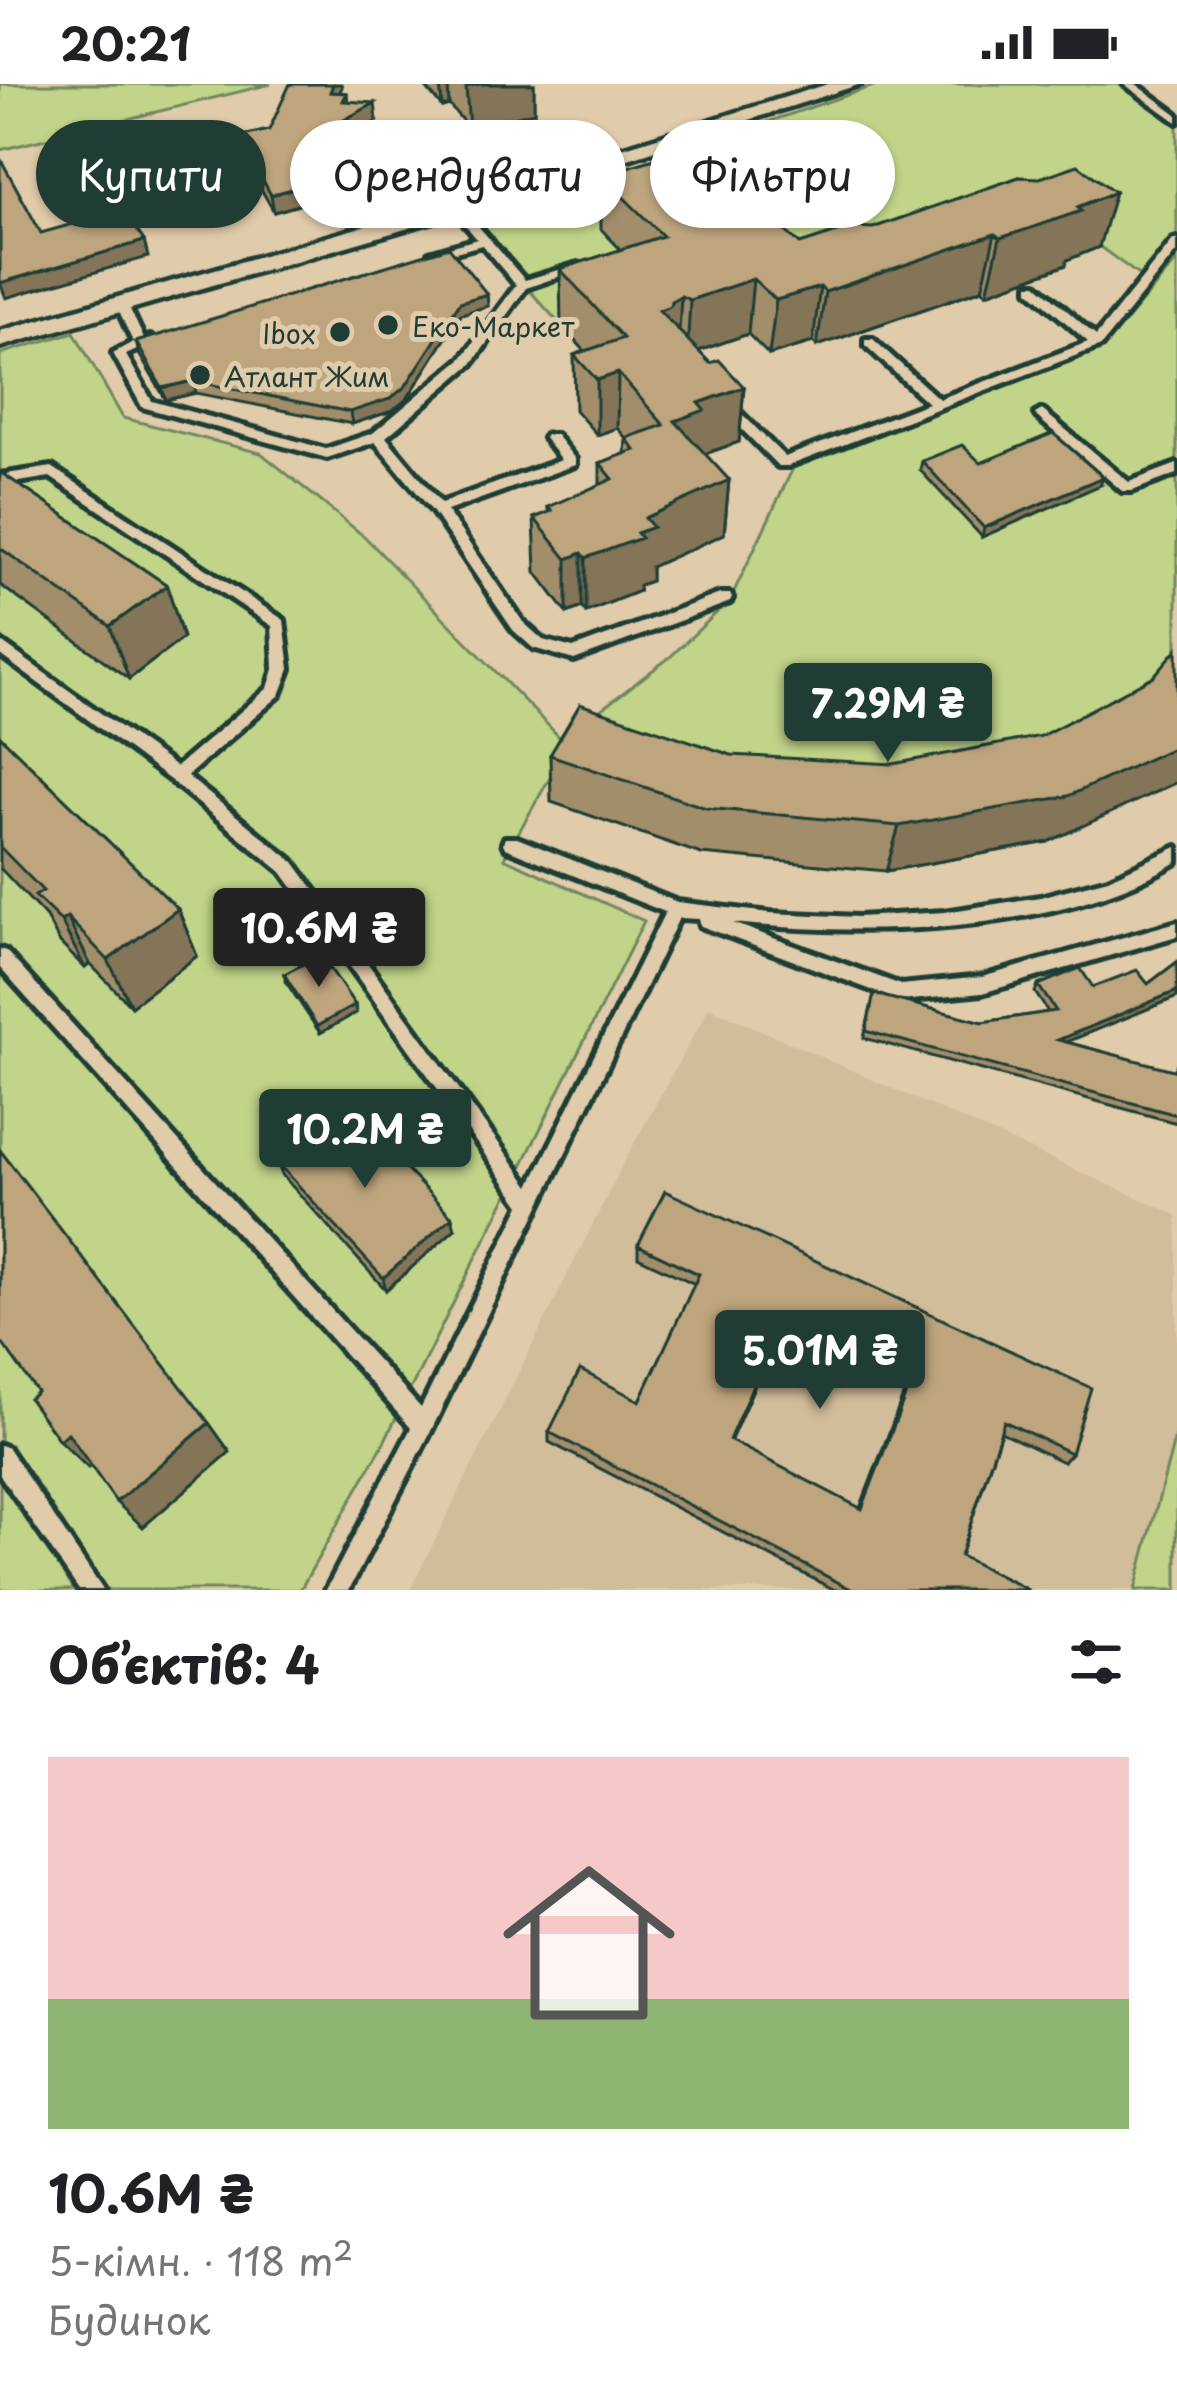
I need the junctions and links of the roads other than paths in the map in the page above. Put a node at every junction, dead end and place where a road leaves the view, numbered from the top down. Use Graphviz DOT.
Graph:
graph roads {
  1 [pos="850,84"];
  2 [pos="1129,84"];
  3 [pos="1177,118"];
  4 [pos="626,154"];
  5 [pos="385,228"];
  6 [pos="474,228"];
  7 [pos="484,241"];
  8 [pos="1177,242"];
  9 [pos="420,260"];
  10 [pos="598,261"];
  11 [pos="522,285"];
  12 [pos="1033,287"];
  13 [pos="122,305"];
  14 [pos="162,337"];
  15 [pos="0,339"];
  16 [pos="868,342"];
  17 [pos="1097,343"];
  18 [pos="140,344"];
  19 [pos="707,388"];
  20 [pos="937,404"];
  21 [pos="1042,414"];
  22 [pos="378,436"];
  23 [pos="551,438"];
  24 [pos="1177,469"];
  25 [pos="0,480"];
  26 [pos="438,509"];
  27 [pos="725,598"];
  28 [pos="0,646"];
  29 [pos="176,776"];
  30 [pos="511,843"];
  31 [pos="1177,854"];
  32 [pos="676,909"];
  33 [pos="1177,929"];
  34 [pos="0,956"];
  35 [pos="532,1205"];
  36 [pos="423,1426"];
  37 [pos="0,1456"];
  38 [pos="92,1590"];
  39 [pos="337,1590"];
  1 -- 4 [label="street"];
  2 -- 3 [label="lane"];
  5 -- 13 [label="street"];
  6 -- 7 [label="lane"];
  7 -- 9 [label="lane"];
  7 -- 11 [label="lane"];
  8 -- 17 [label="lane"];
  10 -- 11 [label="lane"];
  11 -- 22 [label="lane"];
  12 -- 17 [label="lane"];
  13 -- 15 [label="street"];
  13 -- 18 [label="lane"];
  14 -- 18 [label="lane"];
  16 -- 20 [label="lane"];
  17 -- 20 [label="lane"];
  18 -- 22 [label="lane"];
  19 -- 20 [label="lane"];
  21 -- 24 [label="lane"];
  22 -- 26 [label="lane"];
  23 -- 26 [label="lane"];
  25 -- 29 [label="lane"];
  26 -- 27 [label="lane"];
  28 -- 29 [label="lane"];
  29 -- 35 [label="lane"];
  30 -- 32 [label="lane"];
  31 -- 32 [label="lane"];
  32 -- 33 [label="lane"];
  32 -- 35 [label="lane"];
  34 -- 36 [label="lane"];
  35 -- 36 [label="lane"];
  36 -- 39 [label="lane"];
  37 -- 38 [label="lane"];
}
